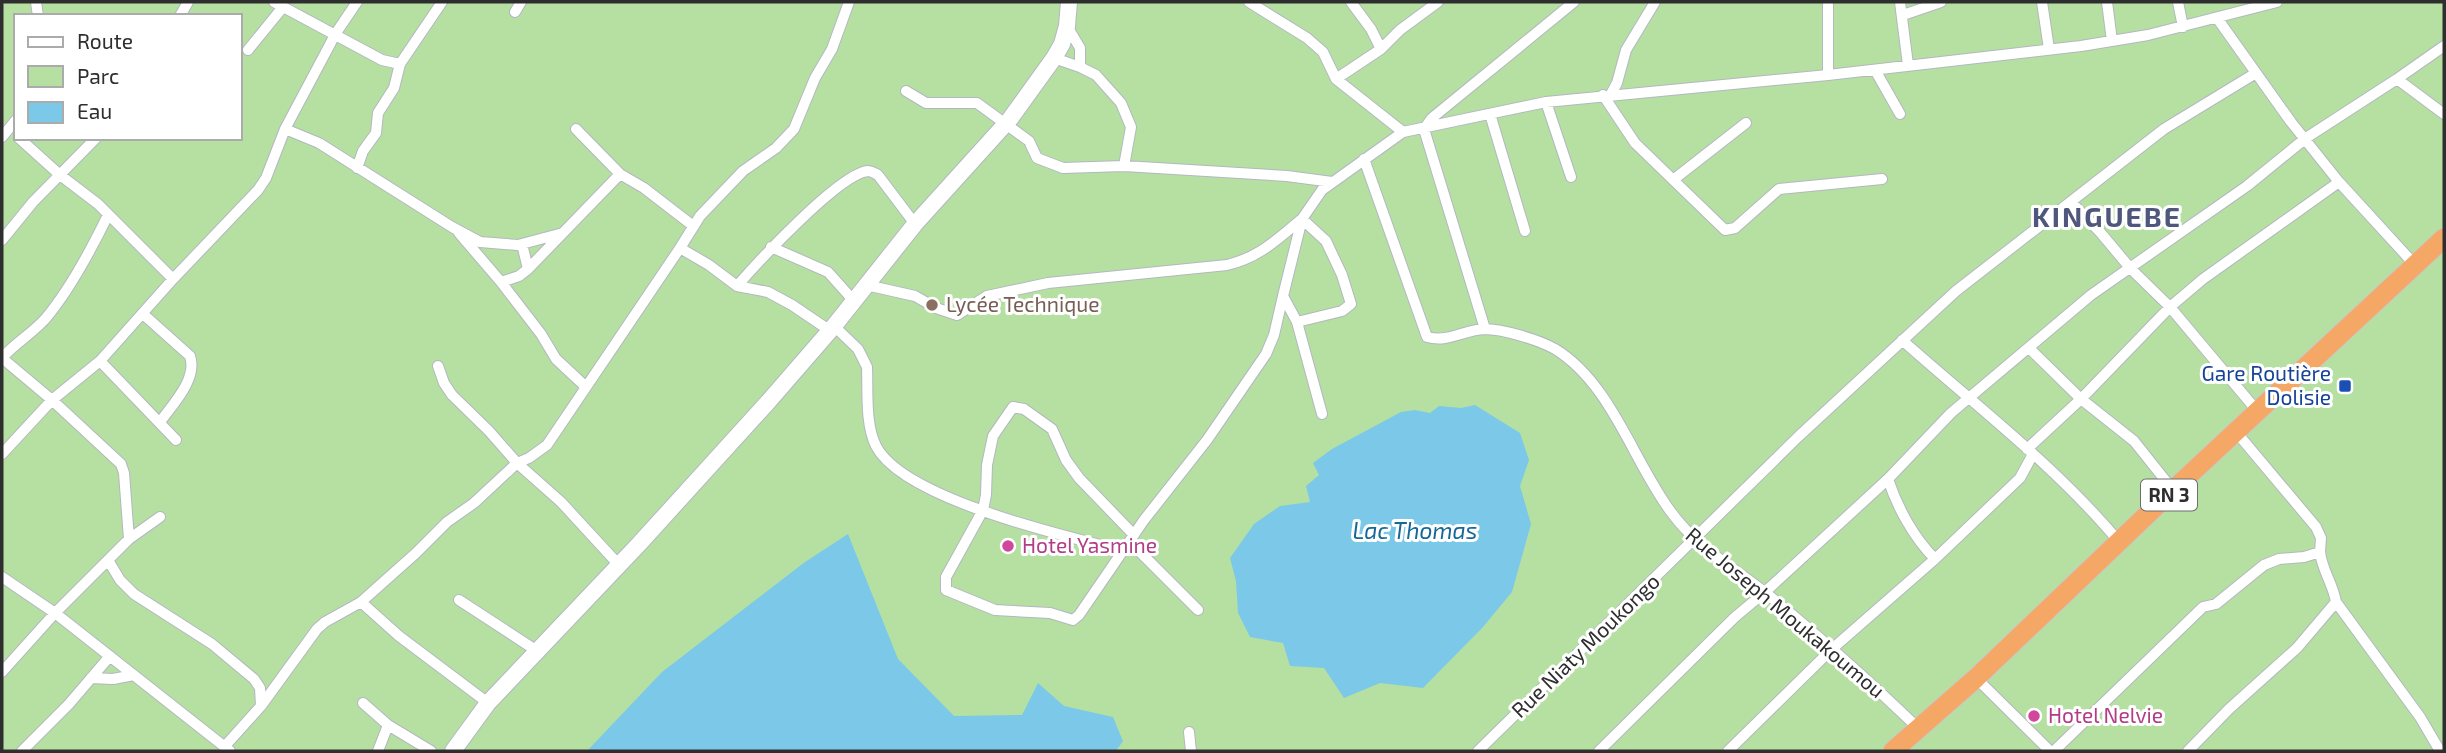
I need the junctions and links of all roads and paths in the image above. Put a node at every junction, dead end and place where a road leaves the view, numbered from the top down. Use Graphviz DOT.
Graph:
graph roads {
  1 [pos="357,2"];
  2 [pos="442,2"];
  3 [pos="521,2"];
  4 [pos="849,2"];
  5 [pos="1069,2"];
  6 [pos="1249,2"];
  7 [pos="1351,2"];
  8 [pos="1438,2"];
  9 [pos="1574,2"];
  10 [pos="1655,2"];
  11 [pos="1828,2"];
  12 [pos="1900,2"];
  13 [pos="1941,2"];
  14 [pos="2042,2"];
  15 [pos="2107,2"];
  16 [pos="2178,2"];
  17 [pos="2277,2"];
  18 [pos="278,4"];
  19 [pos="2248,5"];
  20 [pos="515,12"];
  21 [pos="1903,15"];
  22 [pos="2217,18"];
  23 [pos="1067,26"];
  24 [pos="2183,27"];
  25 [pos="336,33"];
  26 [pos="2112,41"];
  27 [pos="2444,46"];
  28 [pos="1381,49"];
  29 [pos="2049,49"];
  30 [pos="248,50"];
  31 [pos="1054,58"];
  32 [pos="400,64"];
  33 [pos="1908,65"];
  34 [pos="1080,67"];
  35 [pos="1875,70"];
  36 [pos="2256,73"];
  37 [pos="1828,75"];
  38 [pos="1336,79"];
  39 [pos="2398,79"];
  40 [pos="906,91"];
  41 [pos="1607,94"];
  42 [pos="1546,102"];
  43 [pos="1490,114"];
  44 [pos="1900,114"];
  45 [pos="2444,114"];
  46 [pos="1746,123"];
  47 [pos="1005,124"];
  48 [pos="285,129"];
  49 [pos="576,129"];
  50 [pos="1424,129"];
  51 [pos="1403,132"];
  52 [pos="2305,138"];
  53 [pos="21,140"];
  54 [pos="94,140"];
  55 [pos="1364,159"];
  56 [pos="1124,166"];
  57 [pos="357,168"];
  58 [pos="620,174"];
  59 [pos="60,175"];
  60 [pos="1571,177"];
  61 [pos="1882,178"];
  62 [pos="1673,180"];
  63 [pos="1332,182"];
  64 [pos="2339,182"];
  65 [pos="2071,202"];
  66 [pos="108,215"];
  67 [pos="1301,219"];
  68 [pos="915,224"];
  69 [pos="692,225"];
  70 [pos="457,230"];
  71 [pos="1525,231"];
  72 [pos="563,233"];
  73 [pos="2444,238"];
  74 [pos="2,240"];
  75 [pos="522,244"];
  76 [pos="771,247"];
  77 [pos="680,248"];
  78 [pos="2415,265"];
  79 [pos="528,269"];
  80 [pos="2131,269"];
  81 [pos="173,279"];
  82 [pos="501,282"];
  83 [pos="866,285"];
  84 [pos="737,286"];
  85 [pos="1283,296"];
  86 [pos="853,300"];
  87 [pos="2169,307"];
  88 [pos="143,314"];
  89 [pos="1297,322"];
  90 [pos="832,328"];
  91 [pos="1485,329"];
  92 [pos="1902,340"];
  93 [pos="2029,348"];
  94 [pos="100,361"];
  95 [pos="438,366"];
  96 [pos="586,387"];
  97 [pos="1968,399"];
  98 [pos="2081,399"];
  99 [pos="52,400"];
  100 [pos="2258,412"];
  101 [pos="1322,414"];
  102 [pos="160,422"];
  103 [pos="2237,433"];
  104 [pos="176,440"];
  105 [pos="2030,452"];
  106 [pos="2,454"];
  107 [pos="517,463"];
  108 [pos="1888,479"];
  109 [pos="2173,490"];
  110 [pos="982,510"];
  111 [pos="160,517"];
  112 [pos="1134,535"];
  113 [pos="128,539"];
  114 [pos="1694,541"];
  115 [pos="2120,543"];
  116 [pos="1124,551"];
  117 [pos="2320,552"];
  118 [pos="1935,559"];
  119 [pos="108,560"];
  120 [pos="619,565"];
  121 [pos="2,577"];
  122 [pos="1765,592"];
  123 [pos="458,600"];
  124 [pos="361,602"];
  125 [pos="2336,602"];
  126 [pos="1198,610"];
  127 [pos="55,613"];
  128 [pos="1832,649"];
  129 [pos="537,651"];
  130 [pos="110,656"];
  131 [pos="2,672"];
  132 [pos="134,675"];
  133 [pos="91,678"];
  134 [pos="1976,678"];
  135 [pos="363,703"];
  136 [pos="488,703"];
  137 [pos="261,706"];
  138 [pos="388,725"];
  139 [pos="1918,728"];
  140 [pos="1189,732"];
  141 [pos="228,749"];
  142 [pos="22,751"];
  143 [pos="378,751"];
  144 [pos="430,751"];
  145 [pos="453,751"];
  146 [pos="1191,751"];
  147 [pos="1478,751"];
  148 [pos="1599,751"];
  149 [pos="1728,751"];
  150 [pos="1893,751"];
  151 [pos="2052,751"];
  152 [pos="2188,751"];
  153 [pos="2440,751"];
  1 -- 25 [label="street"];
  2 -- 32 [label="street"];
  3 -- 20 [label="street"];
  4 -- 69 [label="street"];
  5 -- 23 [label="street"];
  6 -- 38 [label="street"];
  7 -- 28 [label="street"];
  8 -- 28 [label="street"];
  9 -- 50 [label="street"];
  10 -- 41 [label="street"];
  11 -- 37 [label="street"];
  12 -- 21 [label="street"];
  13 -- 21 [label="street"];
  14 -- 29 [label="street"];
  15 -- 26 [label="street"];
  16 -- 24 [label="street"];
  17 -- 19 [label="street"];
  18 -- 25 [label="street"];
  18 -- 30 [label="street"];
  19 -- 22 [label="street"];
  21 -- 33 [label="street"];
  22 -- 24 [label="street"];
  22 -- 36 [label="street"];
  23 -- 31 [label="street"];
  23 -- 34 [label="street"];
  24 -- 26 [label="street"];
  25 -- 32 [label="street"];
  25 -- 48 [label="street"];
  26 -- 29 [label="street"];
  27 -- 39 [label="street"];
  28 -- 38 [label="street"];
  29 -- 33 [label="street"];
  31 -- 34 [label="street"];
  31 -- 47 [label="street"];
  32 -- 57 [label="street"];
  33 -- 35 [label="street"];
  34 -- 56 [label="street"];
  35 -- 37 [label="street"];
  35 -- 44 [label="street"];
  36 -- 52 [label="street"];
  36 -- 65 [label="street, Rue Niaty Moukongo"];
  37 -- 41 [label="street"];
  38 -- 51 [label="street"];
  39 -- 45 [label="street"];
  39 -- 52 [label="street"];
  40 -- 47 [label="street"];
  41 -- 42 [label="street"];
  41 -- 62 [label="street"];
  42 -- 43 [label="street"];
  42 -- 60 [label="street"];
  43 -- 50 [label="street"];
  43 -- 71 [label="street"];
  46 -- 62 [label="street"];
  47 -- 56 [label="street"];
  47 -- 68 [label="street"];
  48 -- 57 [label="street"];
  48 -- 81 [label="street"];
  49 -- 58 [label="street"];
  50 -- 51 [label="street"];
  50 -- 91 [label="street"];
  51 -- 55 [label="street"];
  52 -- 64 [label="street"];
  52 -- 80 [label="street"];
  53 -- 59 [label="street"];
  54 -- 59 [label="street"];
  55 -- 63 [label="street"];
  55 -- 91 [label="street"];
  56 -- 63 [label="street"];
  57 -- 70 [label="street"];
  58 -- 69 [label="street"];
  58 -- 72 [label="street"];
  59 -- 66 [label="street"];
  59 -- 74 [label="street"];
  61 -- 62 [label="street"];
  63 -- 67 [label="street"];
  64 -- 78 [label="street"];
  64 -- 87 [label="street"];
  65 -- 80 [label="street"];
  65 -- 92 [label="street, Rue Niaty Moukongo"];
  66 -- 81 [label="street"];
  66 -- 99 [label="street"];
  67 -- 83 [label="street"];
  67 -- 85 [label="street"];
  67 -- 89 [label="street"];
  68 -- 76 [label="street"];
  68 -- 83 [label="street"];
  69 -- 77 [label="street"];
  70 -- 75 [label="street"];
  70 -- 82 [label="street"];
  72 -- 75 [label="street"];
  72 -- 79 [label="street"];
  73 -- 78 [label="highway, RN 3"];
  75 -- 79 [label="street"];
  76 -- 84 [label="street"];
  76 -- 86 [label="street"];
  77 -- 84 [label="street"];
  77 -- 96 [label="street"];
  78 -- 100 [label="highway, RN 3"];
  79 -- 82 [label="street"];
  80 -- 87 [label="street"];
  80 -- 93 [label="street"];
  81 -- 88 [label="street"];
  82 -- 96 [label="street"];
  83 -- 86 [label="street"];
  84 -- 90 [label="street"];
  85 -- 89 [label="street"];
  85 -- 112 [label="street"];
  86 -- 90 [label="street"];
  87 -- 98 [label="street"];
  87 -- 100 [label="street"];
  88 -- 94 [label="street"];
  88 -- 102 [label="street"];
  89 -- 101 [label="street"];
  90 -- 110 [label="street"];
  90 -- 120 [label="street"];
  91 -- 114 [label="street, Rue Joseph Moukakoumou"];
  92 -- 97 [label="street"];
  92 -- 114 [label="street, Rue Niaty Moukongo"];
  93 -- 97 [label="street"];
  93 -- 98 [label="street"];
  94 -- 99 [label="street"];
  94 -- 102 [label="street"];
  95 -- 107 [label="street"];
  96 -- 107 [label="street"];
  97 -- 105 [label="street"];
  97 -- 108 [label="street"];
  98 -- 105 [label="street"];
  98 -- 109 [label="street"];
  99 -- 106 [label="street"];
  99 -- 113 [label="street"];
  100 -- 103 [label="highway, RN 3"];
  102 -- 104 [label="street"];
  103 -- 109 [label="highway, RN 3"];
  103 -- 117 [label="street"];
  105 -- 115 [label="street"];
  105 -- 118 [label="street"];
  107 -- 120 [label="street"];
  107 -- 124 [label="street"];
  108 -- 118 [label="street"];
  108 -- 122 [label="street"];
  109 -- 115 [label="highway, RN 3"];
  110 -- 112 [label="street"];
  110 -- 116 [label="street"];
  110 -- 116 [label="street"];
  111 -- 113 [label="street"];
  112 -- 116 [label="street"];
  113 -- 119 [label="street"];
  114 -- 122 [label="street, Rue Joseph Moukakoumou"];
  114 -- 147 [label="street, Rue Niaty Moukongo"];
  115 -- 134 [label="highway, RN 3"];
  116 -- 126 [label="street"];
  117 -- 125 [label="street"];
  117 -- 151 [label="street"];
  118 -- 128 [label="street"];
  119 -- 127 [label="street"];
  119 -- 137 [label="street"];
  120 -- 129 [label="street"];
  121 -- 127 [label="street"];
  122 -- 128 [label="street, Rue Joseph Moukakoumou"];
  122 -- 148 [label="street"];
  123 -- 129 [label="street"];
  124 -- 136 [label="street"];
  124 -- 137 [label="street"];
  125 -- 152 [label="street"];
  125 -- 153 [label="street"];
  127 -- 130 [label="street"];
  127 -- 131 [label="street"];
  128 -- 139 [label="street, Rue Joseph Moukakoumou"];
  128 -- 149 [label="street"];
  129 -- 136 [label="street"];
  130 -- 132 [label="street"];
  130 -- 133 [label="street"];
  132 -- 133 [label="street"];
  132 -- 141 [label="street"];
  133 -- 142 [label="street"];
  134 -- 139 [label="highway, RN 3"];
  134 -- 151 [label="street"];
  135 -- 138 [label="street"];
  136 -- 145 [label="street"];
  137 -- 141 [label="street"];
  138 -- 143 [label="street"];
  138 -- 144 [label="street"];
  139 -- 150 [label="highway, RN 3"];
  140 -- 146 [label="street"];
}
